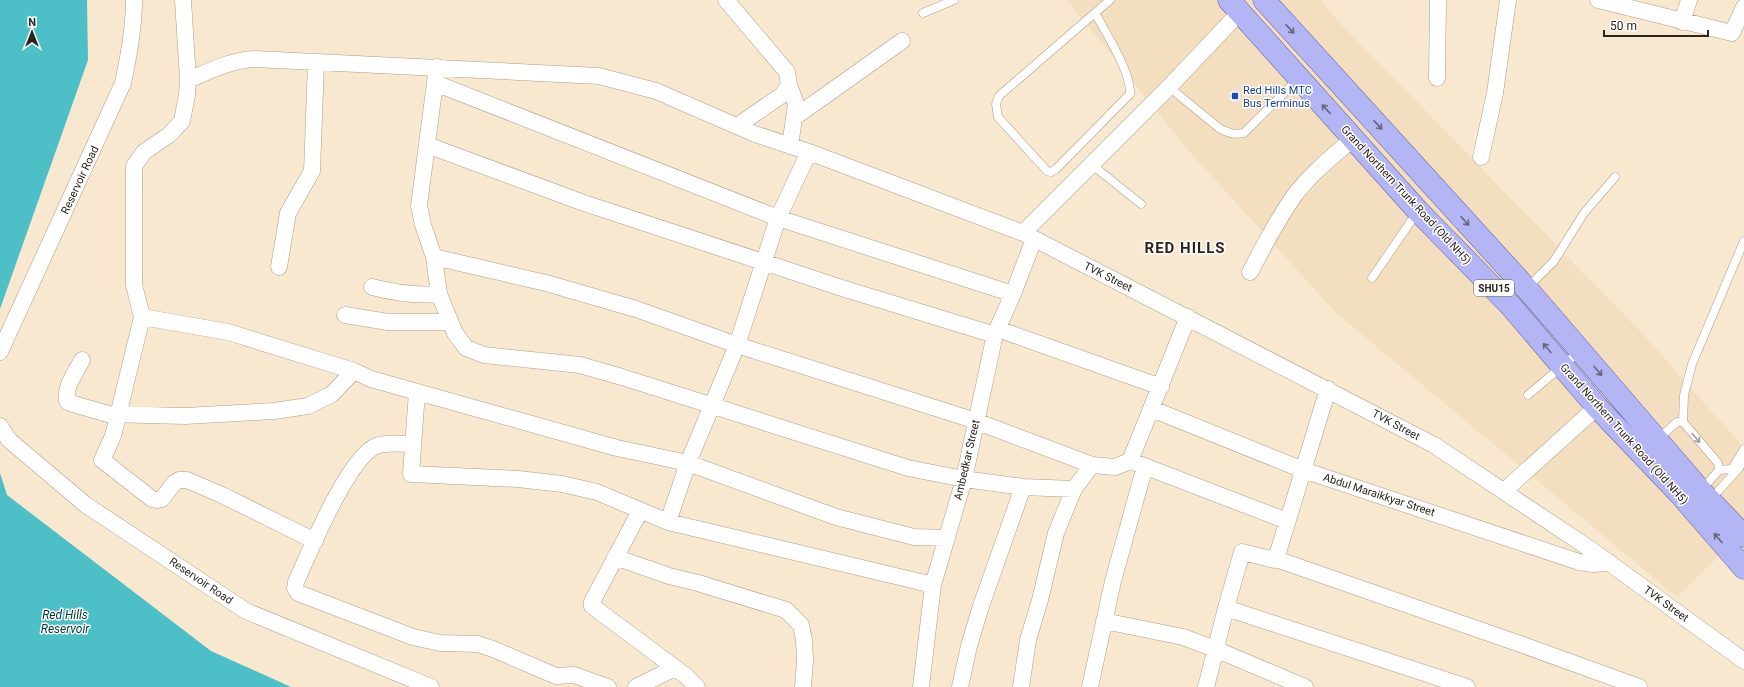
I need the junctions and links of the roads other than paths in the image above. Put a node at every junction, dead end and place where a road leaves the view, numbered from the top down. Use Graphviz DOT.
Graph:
graph roads {
  1 [pos="134,0"];
  2 [pos="182,0"];
  3 [pos="726,0"];
  4 [pos="954,0"];
  5 [pos="1110,0"];
  6 [pos="1264,0"];
  7 [pos="1438,0"];
  8 [pos="1508,0"];
  9 [pos="1598,0"];
  10 [pos="1689,0"];
  11 [pos="1627,3"];
  12 [pos="1235,6"];
  13 [pos="1744,7"];
  14 [pos="923,13"];
  15 [pos="1095,13"];
  16 [pos="1682,22"];
  17 [pos="902,41"];
  18 [pos="316,62"];
  19 [pos="436,75"];
  20 [pos="1437,78"];
  21 [pos="1298,79"];
  22 [pos="188,80"];
  23 [pos="789,85"];
  24 [pos="1169,87"];
  25 [pos="795,117"];
  26 [pos="737,126"];
  27 [pos="1354,138"];
  28 [pos="427,145"];
  29 [pos="790,146"];
  30 [pos="809,152"];
  31 [pos="1481,157"];
  32 [pos="1091,164"];
  33 [pos="1615,177"];
  34 [pos="1141,204"];
  35 [pos="1418,211"];
  36 [pos="778,218"];
  37 [pos="1028,236"];
  38 [pos="1744,241"];
  39 [pos="434,257"];
  40 [pos="764,263"];
  41 [pos="279,267"];
  42 [pos="1250,272"];
  43 [pos="1372,278"];
  44 [pos="372,287"];
  45 [pos="1527,289"];
  46 [pos="439,294"];
  47 [pos="1013,294"];
  48 [pos="345,315"];
  49 [pos="1188,317"];
  50 [pos="142,318"];
  51 [pos="450,322"];
  52 [pos="996,332"];
  53 [pos="737,345"];
  54 [pos="1581,351"];
  55 [pos="0,352"];
  56 [pos="82,360"];
  57 [pos="1562,366"];
  58 [pos="354,372"];
  59 [pos="1161,387"];
  60 [pos="1328,389"];
  61 [pos="417,392"];
  62 [pos="1528,395"];
  63 [pos="713,405"];
  64 [pos="1597,407"];
  65 [pos="1152,409"];
  66 [pos="119,414"];
  67 [pos="976,421"];
  68 [pos="1683,422"];
  69 [pos="0,426"];
  70 [pos="1657,439"];
  71 [pos="413,444"];
  72 [pos="1744,449"];
  73 [pos="1744,460"];
  74 [pos="688,463"];
  75 [pos="1138,463"];
  76 [pos="1092,465"];
  77 [pos="1303,470"];
  78 [pos="1719,470"];
  79 [pos="964,479"];
  80 [pos="1023,487"];
  81 [pos="1074,489"];
  82 [pos="1504,491"];
  83 [pos="1706,496"];
  84 [pos="640,511"];
  85 [pos="1287,521"];
  86 [pos="668,522"];
  87 [pos="1744,536"];
  88 [pos="947,538"];
  89 [pos="315,541"];
  90 [pos="616,557"];
  91 [pos="1276,559"];
  92 [pos="1610,563"];
  93 [pos="1744,568"];
  94 [pos="933,585"];
  95 [pos="1226,608"];
  96 [pos="1104,621"];
  97 [pos="1215,649"];
  98 [pos="1744,661"];
  99 [pos="675,668"];
  100 [pos="431,687"];
  101 [pos="608,687"];
  102 [pos="636,687"];
  103 [pos="697,687"];
  104 [pos="803,687"];
  105 [pos="921,687"];
  106 [pos="960,687"];
  107 [pos="1020,687"];
  108 [pos="1090,687"];
  109 [pos="1206,687"];
  110 [pos="1305,687"];
  111 [pos="1467,687"];
  112 [pos="1639,687"];
  1 -- 55 [label="street, Reservoir Road"];
  2 -- 22 [label="street"];
  3 -- 23 [label="street"];
  4 -- 14 [label="lane"];
  5 -- 15 [label="lane"];
  6 -- 45 [label="main road, Grand Northern Trunk Road (Old NH5) / SHU15, one-way"];
  7 -- 20 [label="street"];
  8 -- 31 [label="street"];
  9 -- 11 [label="street"];
  10 -- 16 [label="street"];
  11 -- 16 [label="street"];
  12 -- 21 [label="main road, Grand Northern Trunk Road (Old NH5) / SHU15"];
  12 -- 24 [label="street"];
  13 -- 16 [label="street"];
  15 -- 15 [label="lane"];
  17 -- 25 [label="street"];
  18 -- 19 [label="street, TVK Street"];
  18 -- 22 [label="street, TVK Street"];
  18 -- 41 [label="street"];
  19 -- 26 [label="street, TVK Street"];
  19 -- 28 [label="street"];
  19 -- 36 [label="street"];
  21 -- 24 [label="lane"];
  27 -- 21 [label="main road, Grand Northern Trunk Road (Old NH5) / SHU15, one-way"];
  22 -- 50 [label="street"];
  23 -- 25 [label="street"];
  23 -- 26 [label="street"];
  24 -- 32 [label="street"];
  25 -- 29 [label="street"];
  26 -- 29 [label="street, TVK Street"];
  27 -- 35 [label="main road, Grand Northern Trunk Road (Old NH5) / SHU15"];
  27 -- 42 [label="street"];
  28 -- 39 [label="street"];
  28 -- 40 [label="street"];
  29 -- 30 [label="street, TVK Street"];
  30 -- 36 [label="street"];
  30 -- 37 [label="street, TVK Street"];
  32 -- 34 [label="lane"];
  32 -- 37 [label="street"];
  33 -- 45 [label="lane"];
  35 -- 43 [label="lane"];
  57 -- 35 [label="main road, Grand Northern Trunk Road (Old NH5) / SHU15, one-way"];
  36 -- 40 [label="street"];
  36 -- 47 [label="street"];
  37 -- 47 [label="street, Ambedkar Street"];
  37 -- 49 [label="street, TVK Street"];
  38 -- 68 [label="lane"];
  39 -- 46 [label="street"];
  39 -- 53 [label="street"];
  40 -- 52 [label="street"];
  40 -- 53 [label="street"];
  44 -- 46 [label="street"];
  45 -- 54 [label="main road, Grand Northern Trunk Road (Old NH5) / SHU15"];
  46 -- 51 [label="street"];
  47 -- 52 [label="street, Ambedkar Street"];
  48 -- 51 [label="street"];
  49 -- 59 [label="street"];
  49 -- 60 [label="street, TVK Street"];
  50 -- 58 [label="street"];
  50 -- 66 [label="street"];
  51 -- 63 [label="street"];
  52 -- 59 [label="street"];
  52 -- 67 [label="street, Ambedkar Street"];
  53 -- 63 [label="street"];
  53 -- 67 [label="street"];
  54 -- 57 [label="lane"];
  54 -- 70 [label="main road, Grand Northern Trunk Road (Old NH5) / SHU15, one-way"];
  56 -- 66 [label="street"];
  57 -- 62 [label="lane"];
  57 -- 64 [label="main road, Grand Northern Trunk Road (Old NH5) / SHU15"];
  58 -- 61 [label="street"];
  58 -- 66 [label="street"];
  59 -- 65 [label="street"];
  60 -- 77 [label="street"];
  60 -- 82 [label="street, TVK Street"];
  61 -- 71 [label="street"];
  61 -- 74 [label="street"];
  63 -- 74 [label="street"];
  63 -- 79 [label="street"];
  64 -- 82 [label="street"];
  93 -- 64 [label="main road, Grand Northern Trunk Road (Old NH5) / SHU15, one-way"];
  65 -- 75 [label="street"];
  65 -- 77 [label="street, Abdul Maraikkyar Street"];
  66 -- 89 [label="street"];
  67 -- 76 [label="street"];
  67 -- 79 [label="street, Ambedkar Street"];
  68 -- 70 [label="lane"];
  68 -- 78 [label="lane, one-way"];
  69 -- 100 [label="street, Reservoir Road"];
  70 -- 83 [label="main road, Grand Northern Trunk Road (Old NH5) / SHU15"];
  71 -- 84 [label="street"];
  71 -- 89 [label="street"];
  72 -- 78 [label="lane"];
  73 -- 83 [label="lane"];
  74 -- 86 [label="street"];
  74 -- 88 [label="street"];
  75 -- 76 [label="street"];
  75 -- 85 [label="street"];
  75 -- 96 [label="street"];
  76 -- 81 [label="street"];
  77 -- 85 [label="street"];
  77 -- 92 [label="street, Abdul Maraikkyar Street"];
  78 -- 83 [label="lane"];
  79 -- 80 [label="street"];
  79 -- 88 [label="street, Ambedkar Street"];
  80 -- 81 [label="street"];
  80 -- 106 [label="street"];
  81 -- 107 [label="street"];
  82 -- 92 [label="street, TVK Street"];
  83 -- 87 [label="main road, Grand Northern Trunk Road (Old NH5) / SHU15"];
  84 -- 86 [label="street"];
  84 -- 90 [label="street"];
  85 -- 91 [label="street"];
  86 -- 94 [label="street"];
  88 -- 94 [label="street, Ambedkar Street"];
  89 -- 101 [label="street"];
  90 -- 99 [label="street"];
  90 -- 104 [label="street"];
  91 -- 95 [label="street"];
  91 -- 112 [label="street"];
  92 -- 98 [label="street, TVK Street"];
  94 -- 105 [label="street, Ambedkar Street"];
  95 -- 97 [label="street"];
  95 -- 111 [label="street"];
  96 -- 97 [label="street"];
  96 -- 108 [label="street"];
  97 -- 109 [label="street"];
  97 -- 110 [label="street"];
  99 -- 102 [label="street"];
  99 -- 103 [label="street"];
}
